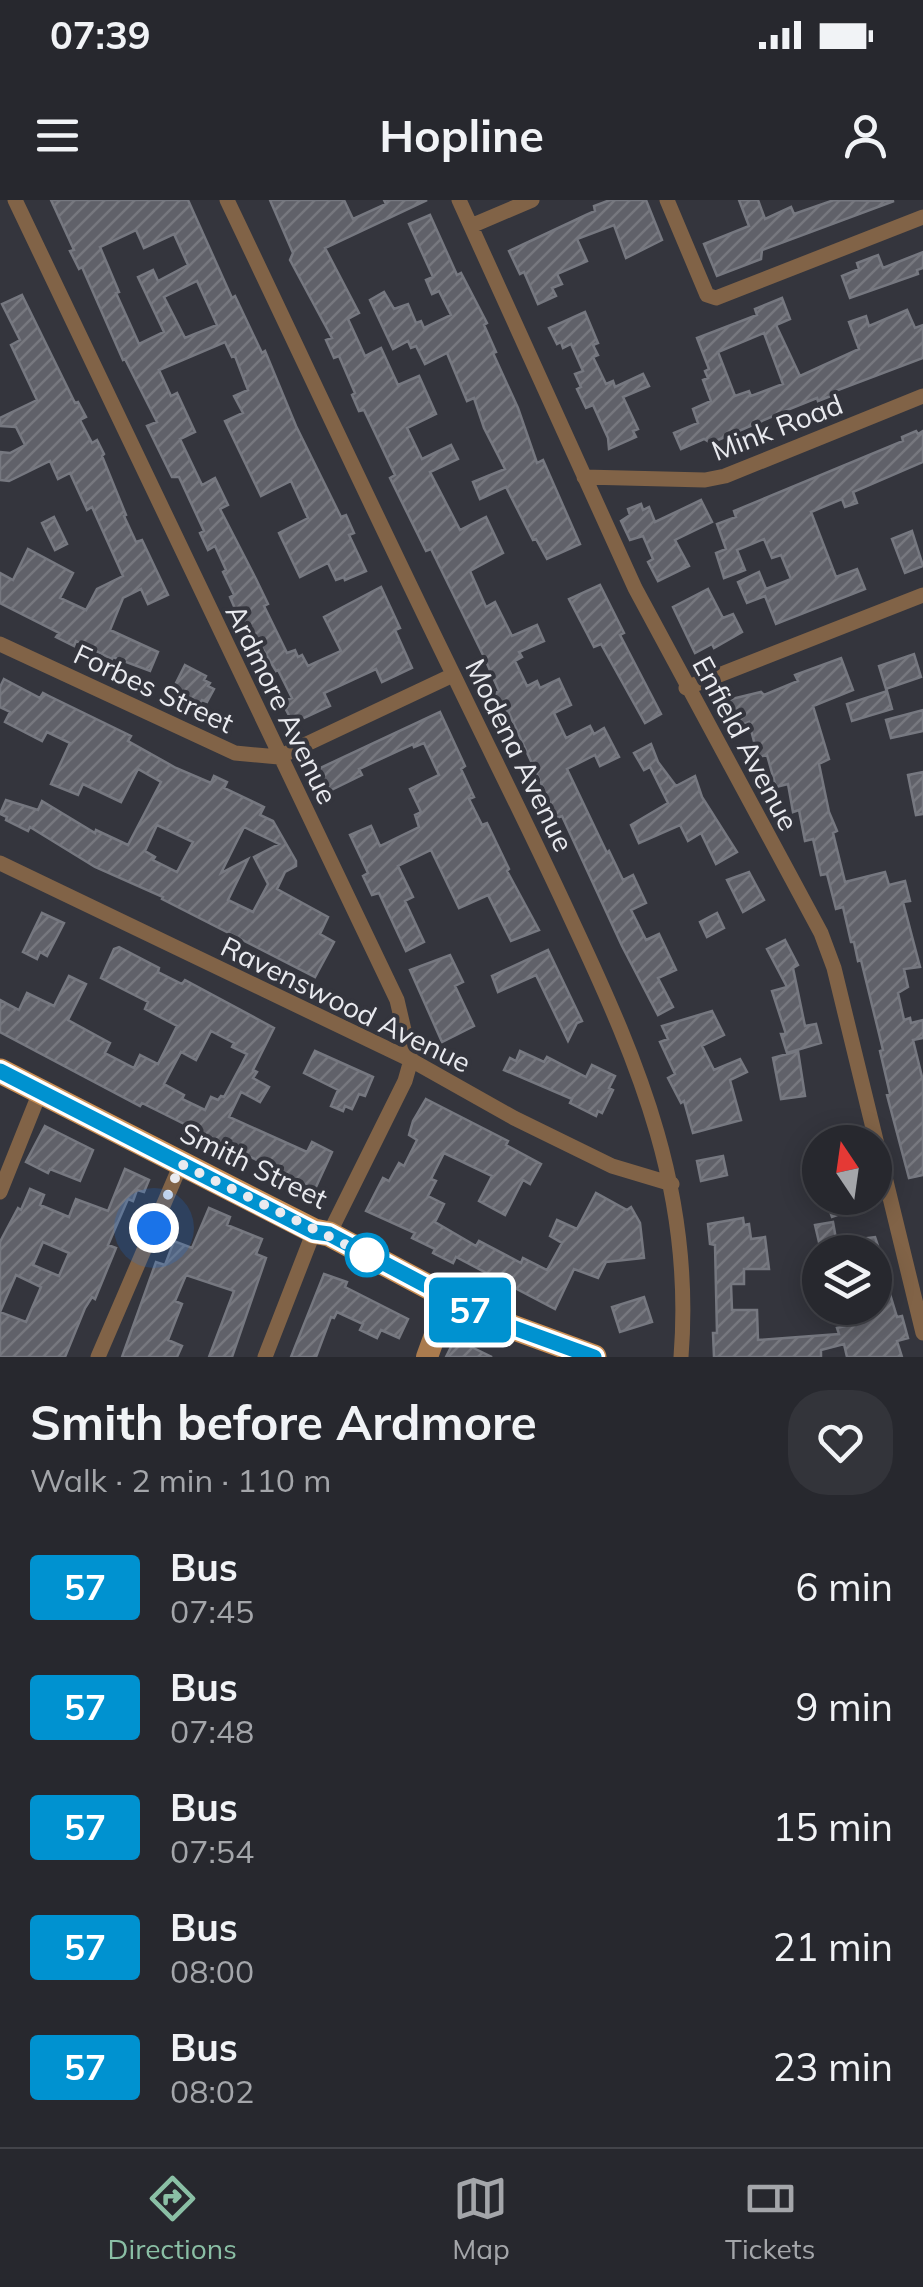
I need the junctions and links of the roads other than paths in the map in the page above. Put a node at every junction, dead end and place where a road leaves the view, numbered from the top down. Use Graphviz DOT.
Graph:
graph roads {
  1 [pos="15,200"];
  2 [pos="227,200"];
  3 [pos="459,200"];
  4 [pos="532,200"];
  5 [pos="667,200"];
  6 [pos="923,217"];
  7 [pos="470,226"];
  8 [pos="923,396"];
  9 [pos="584,478"];
  10 [pos="923,595"];
  11 [pos="0,644"];
  12 [pos="454,675"];
  13 [pos="686,688"];
  14 [pos="279,758"];
  15 [pos="0,863"];
  16 [pos="411,1060"];
  17 [pos="3,1078"];
  18 [pos="40,1092"];
  19 [pos="181,1164"];
  20 [pos="672,1184"];
  21 [pos="0,1192"];
  22 [pos="322,1233"];
  23 [pos="448,1299"];
  24 [pos="923,1333"];
  25 [pos="98,1357"];
  26 [pos="266,1357"];
  27 [pos="427,1357"];
  28 [pos="594,1357"];
  29 [pos="680,1357"];
  1 -- 14 [label="street, Ardmore Avenue"];
  2 -- 12 [label="street, Modena Avenue"];
  3 -- 7 [label="street, Enfield Avenue"];
  4 -- 7 [label="street"];
  5 -- 6 [label="street"];
  7 -- 9 [label="street, Enfield Avenue"];
  8 -- 9 [label="street, Mink Road"];
  9 -- 13 [label="street, Enfield Avenue"];
  10 -- 13 [label="street"];
  11 -- 14 [label="street, Forbes Street"];
  12 -- 14 [label="street"];
  12 -- 20 [label="street, Modena Avenue"];
  13 -- 24 [label="street, Enfield Avenue"];
  14 -- 16 [label="street, Ardmore Avenue"];
  15 -- 16 [label="street, Ravenswood Avenue"];
  16 -- 20 [label="street, Ravenswood Avenue"];
  16 -- 22 [label="street"];
  17 -- 18 [label="main road, Smith Street"];
  18 -- 19 [label="main road, Smith Street"];
  18 -- 21 [label="street"];
  19 -- 22 [label="main road, Smith Street"];
  19 -- 25 [label="street"];
  20 -- 29 [label="street, Modena Avenue"];
  22 -- 23 [label="main road, Smith Street"];
  22 -- 26 [label="street"];
  23 -- 27 [label="street"];
  23 -- 28 [label="main road, Smith Street"];
}
